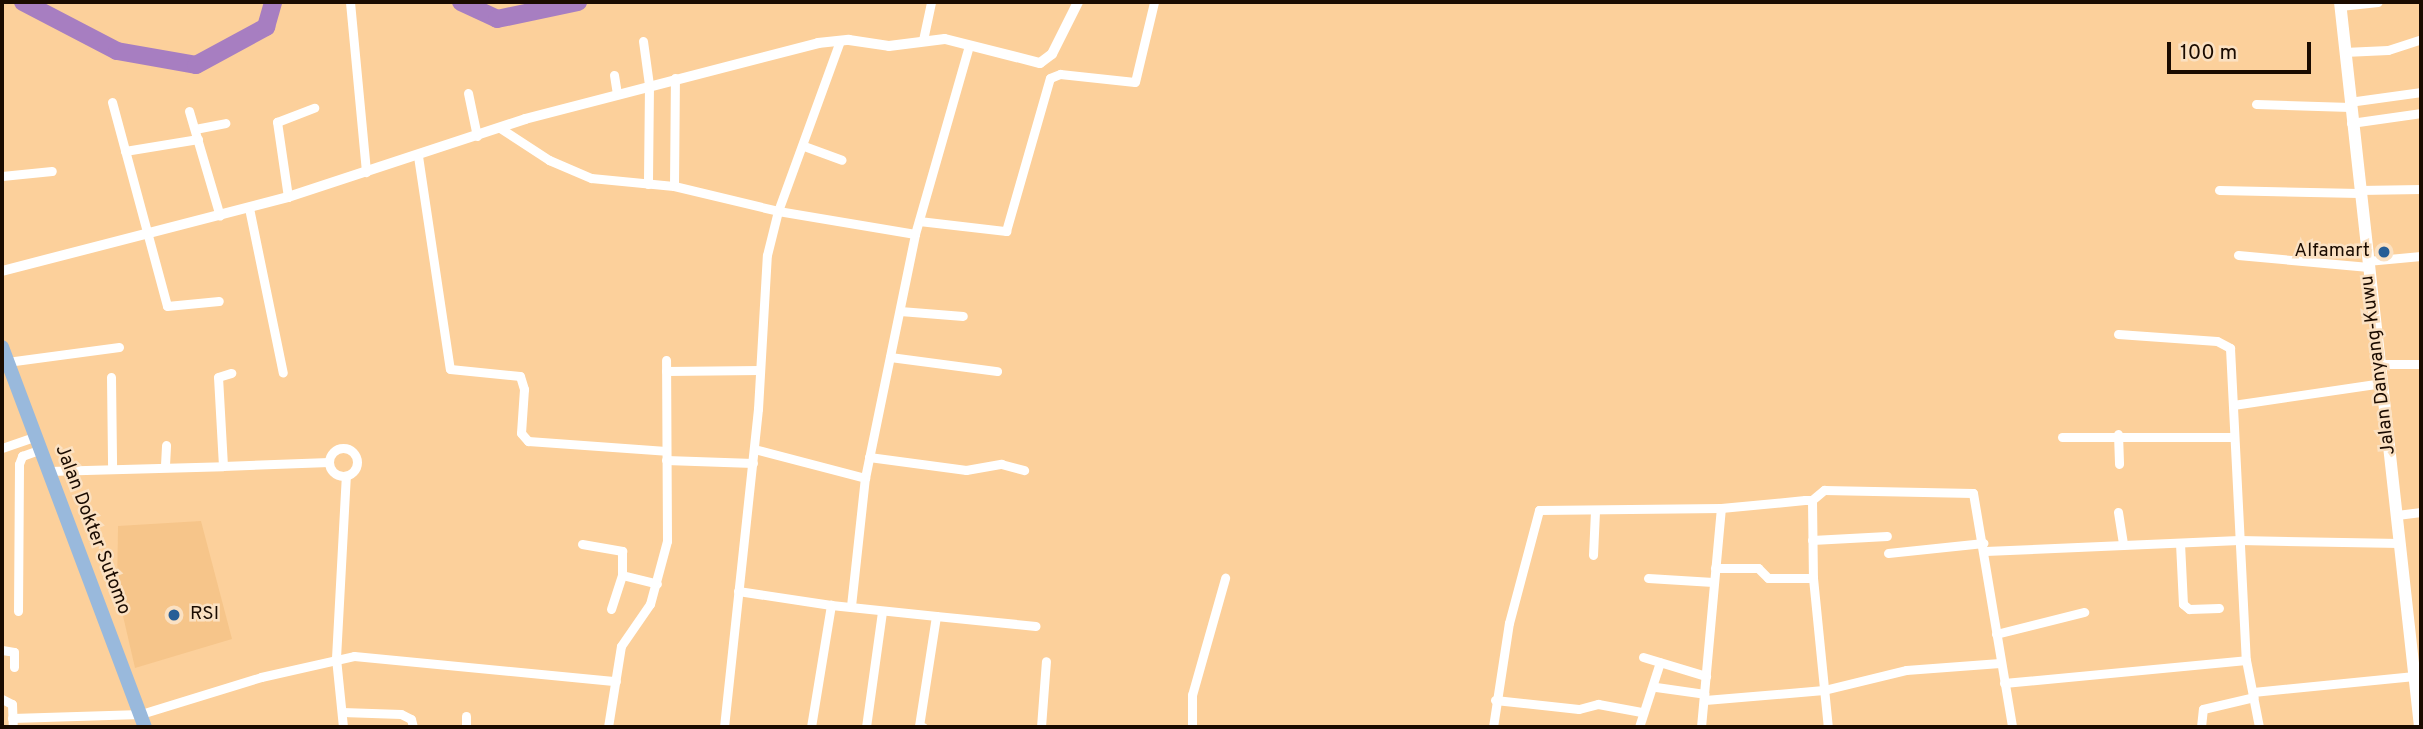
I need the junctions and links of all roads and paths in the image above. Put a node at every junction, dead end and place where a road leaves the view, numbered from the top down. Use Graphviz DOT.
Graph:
graph roads {
  1 [pos="350,2"];
  2 [pos="930,2"];
  3 [pos="1077,2"];
  4 [pos="1154,2"];
  5 [pos="2378,2"];
  6 [pos="2340,4"];
  7 [pos="2421,39"];
  8 [pos="923,40"];
  9 [pos="643,41"];
  10 [pos="840,41"];
  11 [pos="969,46"];
  12 [pos="2344,52"];
  13 [pos="1047,60"];
  14 [pos="1054,74"];
  15 [pos="614,75"];
  16 [pos="675,78"];
  17 [pos="649,85"];
  18 [pos="2421,92"];
  19 [pos="468,93"];
  20 [pos="617,94"];
  21 [pos="112,102"];
  22 [pos="2256,104"];
  23 [pos="2350,104"];
  24 [pos="314,108"];
  25 [pos="189,111"];
  26 [pos="2421,113"];
  27 [pos="225,122"];
  28 [pos="2351,122"];
  29 [pos="500,128"];
  30 [pos="197,134"];
  31 [pos="477,136"];
  32 [pos="804,146"];
  33 [pos="125,151"];
  34 [pos="418,156"];
  35 [pos="842,160"];
  36 [pos="52,171"];
  37 [pos="366,172"];
  38 [pos="2,176"];
  39 [pos="648,184"];
  40 [pos="674,186"];
  41 [pos="2421,189"];
  42 [pos="2219,190"];
  43 [pos="2359,192"];
  44 [pos="288,197"];
  45 [pos="249,208"];
  46 [pos="778,211"];
  47 [pos="219,216"];
  48 [pos="919,221"];
  49 [pos="149,233"];
  50 [pos="915,234"];
  51 [pos="2238,255"];
  52 [pos="2421,256"];
  53 [pos="2367,264"];
  54 [pos="2,271"];
  55 [pos="219,301"];
  56 [pos="900,311"];
  57 [pos="963,316"];
  58 [pos="2118,334"];
  59 [pos="2,347"];
  60 [pos="118,347"];
  61 [pos="890,357"];
  62 [pos="666,360"];
  63 [pos="8,362"];
  64 [pos="2379,364"];
  65 [pos="2421,364"];
  66 [pos="761,370"];
  67 [pos="666,371"];
  68 [pos="998,371"];
  69 [pos="231,373"];
  70 [pos="283,373"];
  71 [pos="111,377"];
  72 [pos="8,381"];
  73 [pos="2382,383"];
  74 [pos="2233,405"];
  75 [pos="2118,434"];
  76 [pos="2062,437"];
  77 [pos="2234,437"];
  78 [pos="38,443"];
  79 [pos="166,445"];
  80 [pos="2,448"];
  81 [pos="754,449"];
  82 [pos="666,456"];
  83 [pos="869,457"];
  84 [pos="329,462"];
  85 [pos="753,463"];
  86 [pos="2119,464"];
  87 [pos="112,465"];
  88 [pos="165,465"];
  89 [pos="223,466"];
  90 [pos="1024,470"];
  91 [pos="49,471"];
  92 [pos="346,476"];
  93 [pos="865,478"];
  94 [pos="1812,500"];
  95 [pos="1721,508"];
  96 [pos="1595,511"];
  97 [pos="2118,512"];
  98 [pos="2421,512"];
  99 [pos="2397,515"];
  100 [pos="1887,536"];
  101 [pos="1812,540"];
  102 [pos="2239,540"];
  103 [pos="2179,543"];
  104 [pos="2400,543"];
  105 [pos="582,544"];
  106 [pos="2123,545"];
  107 [pos="1984,547"];
  108 [pos="1888,553"];
  109 [pos="1594,555"];
  110 [pos="1716,568"];
  111 [pos="622,575"];
  112 [pos="1225,578"];
  113 [pos="1648,578"];
  114 [pos="1813,578"];
  115 [pos="1713,582"];
  116 [pos="657,584"];
  117 [pos="738,591"];
  118 [pos="831,605"];
  119 [pos="851,606"];
  120 [pos="2219,608"];
  121 [pos="611,609"];
  122 [pos="18,611"];
  123 [pos="882,611"];
  124 [pos="2084,612"];
  125 [pos="936,616"];
  126 [pos="1037,626"];
  127 [pos="1996,634"];
  128 [pos="2,650"];
  129 [pos="1643,657"];
  130 [pos="336,658"];
  131 [pos="2246,660"];
  132 [pos="1046,661"];
  133 [pos="1660,662"];
  134 [pos="2000,663"];
  135 [pos="14,667"];
  136 [pos="1706,676"];
  137 [pos="2414,676"];
  138 [pos="616,681"];
  139 [pos="2004,683"];
  140 [pos="1656,687"];
  141 [pos="1824,690"];
  142 [pos="2253,695"];
  143 [pos="1705,697"];
  144 [pos="2,699"];
  145 [pos="1494,700"];
  146 [pos="342,712"];
  147 [pos="1641,712"];
  148 [pos="466,716"];
  149 [pos="143,721"];
  150 [pos="13,723"];
  151 [pos="343,727"];
  152 [pos="413,727"];
  153 [pos="466,727"];
  154 [pos="607,727"];
  155 [pos="724,727"];
  156 [pos="811,727"];
  157 [pos="866,727"];
  158 [pos="920,727"];
  159 [pos="1041,727"];
  160 [pos="1192,727"];
  161 [pos="1493,727"];
  162 [pos="1639,727"];
  163 [pos="1701,727"];
  164 [pos="1828,727"];
  165 [pos="2012,727"];
  166 [pos="2201,727"];
  167 [pos="2259,727"];
  168 [pos="2420,727"];
  1 -- 37 [label="street"];
  2 -- 8 [label="street"];
  3 -- 13 [label="street"];
  4 -- 14 [label="street"];
  5 -- 6 [label="street"];
  6 -- 12 [label="main road, Jalan Danyang-Kuwu"];
  7 -- 12 [label="street"];
  8 -- 10 [label="street"];
  8 -- 11 [label="street"];
  9 -- 17 [label="street"];
  10 -- 16 [label="street"];
  10 -- 32 [label="street"];
  11 -- 13 [label="street"];
  11 -- 48 [label="street"];
  12 -- 23 [label="main road, Jalan Danyang-Kuwu"];
  13 -- 14 [label="street"];
  14 -- 48 [label="street"];
  15 -- 20 [label="street"];
  16 -- 17 [label="street"];
  16 -- 40 [label="street"];
  17 -- 20 [label="street"];
  17 -- 39 [label="street"];
  18 -- 23 [label="street"];
  19 -- 31 [label="street"];
  20 -- 29 [label="street"];
  21 -- 33 [label="street"];
  22 -- 23 [label="street"];
  23 -- 28 [label="main road, Jalan Danyang-Kuwu"];
  24 -- 44 [label="street"];
  25 -- 30 [label="street"];
  26 -- 28 [label="street"];
  27 -- 30 [label="street"];
  28 -- 43 [label="main road, Jalan Danyang-Kuwu"];
  29 -- 31 [label="street"];
  29 -- 39 [label="street"];
  30 -- 33 [label="street"];
  30 -- 47 [label="street"];
  31 -- 34 [label="street"];
  32 -- 35 [label="street"];
  32 -- 46 [label="street"];
  33 -- 49 [label="street"];
  34 -- 37 [label="street"];
  34 -- 82 [label="street"];
  36 -- 38 [label="street"];
  37 -- 44 [label="street"];
  39 -- 40 [label="street"];
  40 -- 46 [label="street"];
  41 -- 43 [label="street"];
  42 -- 43 [label="street"];
  43 -- 53 [label="main road, Jalan Danyang-Kuwu"];
  44 -- 45 [label="street"];
  45 -- 47 [label="street"];
  45 -- 70 [label="street"];
  46 -- 50 [label="street"];
  46 -- 66 [label="street"];
  47 -- 49 [label="street"];
  48 -- 50 [label="street"];
  49 -- 54 [label="street"];
  49 -- 55 [label="street"];
  50 -- 56 [label="street"];
  51 -- 53 [label="street"];
  52 -- 53 [label="street"];
  53 -- 64 [label="main road, Jalan Danyang-Kuwu"];
  56 -- 57 [label="street"];
  56 -- 61 [label="street"];
  58 -- 74 [label="street"];
  59 -- 63 [label="main road, Jalan Dokter Sutomo"];
  60 -- 63 [label="street"];
  61 -- 68 [label="street"];
  61 -- 83 [label="street"];
  62 -- 67 [label="street"];
  63 -- 72 [label="main road, Jalan Dokter Sutomo"];
  64 -- 65 [label="street"];
  64 -- 73 [label="main road, Jalan Danyang-Kuwu"];
  66 -- 67 [label="street"];
  66 -- 81 [label="street"];
  67 -- 82 [label="street"];
  69 -- 89 [label="street"];
  71 -- 87 [label="street"];
  72 -- 78 [label="main road, Jalan Dokter Sutomo"];
  73 -- 74 [label="street"];
  73 -- 99 [label="main road, Jalan Danyang-Kuwu"];
  74 -- 77 [label="street"];
  75 -- 76 [label="street"];
  75 -- 77 [label="street"];
  75 -- 86 [label="street"];
  77 -- 102 [label="street"];
  78 -- 80 [label="street"];
  78 -- 91 [label="main road, Jalan Dokter Sutomo"];
  78 -- 122 [label="street"];
  79 -- 88 [label="street"];
  81 -- 85 [label="street"];
  81 -- 93 [label="street"];
  82 -- 85 [label="street"];
  82 -- 116 [label="street"];
  83 -- 90 [label="street"];
  83 -- 93 [label="street"];
  84 -- 89 [label="street"];
  84 -- 92 [label="street"];
  84 -- 92 [label="street"];
  85 -- 117 [label="street"];
  87 -- 88 [label="street"];
  87 -- 91 [label="street"];
  88 -- 89 [label="street"];
  91 -- 149 [label="main road, Jalan Dokter Sutomo"];
  92 -- 130 [label="street"];
  93 -- 119 [label="street"];
  94 -- 95 [label="street"];
  94 -- 101 [label="street"];
  94 -- 107 [label="street"];
  95 -- 96 [label="street"];
  95 -- 110 [label="street"];
  96 -- 109 [label="street"];
  96 -- 145 [label="street"];
  97 -- 106 [label="street"];
  98 -- 99 [label="street"];
  99 -- 104 [label="main road, Jalan Danyang-Kuwu"];
  100 -- 101 [label="street"];
  101 -- 114 [label="street"];
  102 -- 103 [label="street"];
  102 -- 104 [label="street"];
  102 -- 131 [label="street"];
  103 -- 106 [label="street"];
  103 -- 120 [label="street"];
  104 -- 137 [label="main road, Jalan Danyang-Kuwu"];
  105 -- 111 [label="street"];
  106 -- 107 [label="street"];
  107 -- 108 [label="street"];
  107 -- 127 [label="street"];
  110 -- 114 [label="street"];
  110 -- 115 [label="street"];
  111 -- 116 [label="street"];
  111 -- 121 [label="street"];
  112 -- 160 [label="street"];
  113 -- 115 [label="street"];
  114 -- 141 [label="street"];
  115 -- 136 [label="street"];
  116 -- 138 [label="street"];
  117 -- 118 [label="street"];
  117 -- 155 [label="street"];
  118 -- 119 [label="street"];
  118 -- 156 [label="street"];
  119 -- 123 [label="street"];
  123 -- 125 [label="street"];
  123 -- 157 [label="street"];
  124 -- 127 [label="street"];
  125 -- 126 [label="street"];
  125 -- 158 [label="street"];
  127 -- 134 [label="street"];
  128 -- 135 [label="street"];
  129 -- 133 [label="street"];
  130 -- 138 [label="street"];
  130 -- 146 [label="street"];
  130 -- 149 [label="street"];
  131 -- 139 [label="street"];
  131 -- 142 [label="street"];
  132 -- 159 [label="street"];
  133 -- 136 [label="street"];
  133 -- 140 [label="street"];
  134 -- 139 [label="street"];
  134 -- 141 [label="street"];
  136 -- 143 [label="street"];
  137 -- 142 [label="street"];
  137 -- 168 [label="main road, Jalan Danyang-Kuwu"];
  138 -- 154 [label="street"];
  139 -- 165 [label="street"];
  140 -- 143 [label="street"];
  140 -- 147 [label="street"];
  141 -- 143 [label="street"];
  141 -- 164 [label="street"];
  142 -- 166 [label="street"];
  142 -- 167 [label="street"];
  143 -- 163 [label="street"];
  144 -- 150 [label="street"];
  145 -- 147 [label="street"];
  145 -- 161 [label="street"];
  146 -- 151 [label="street"];
  146 -- 152 [label="street"];
  147 -- 162 [label="street"];
  148 -- 153 [label="street"];
  149 -- 150 [label="street"];
}
